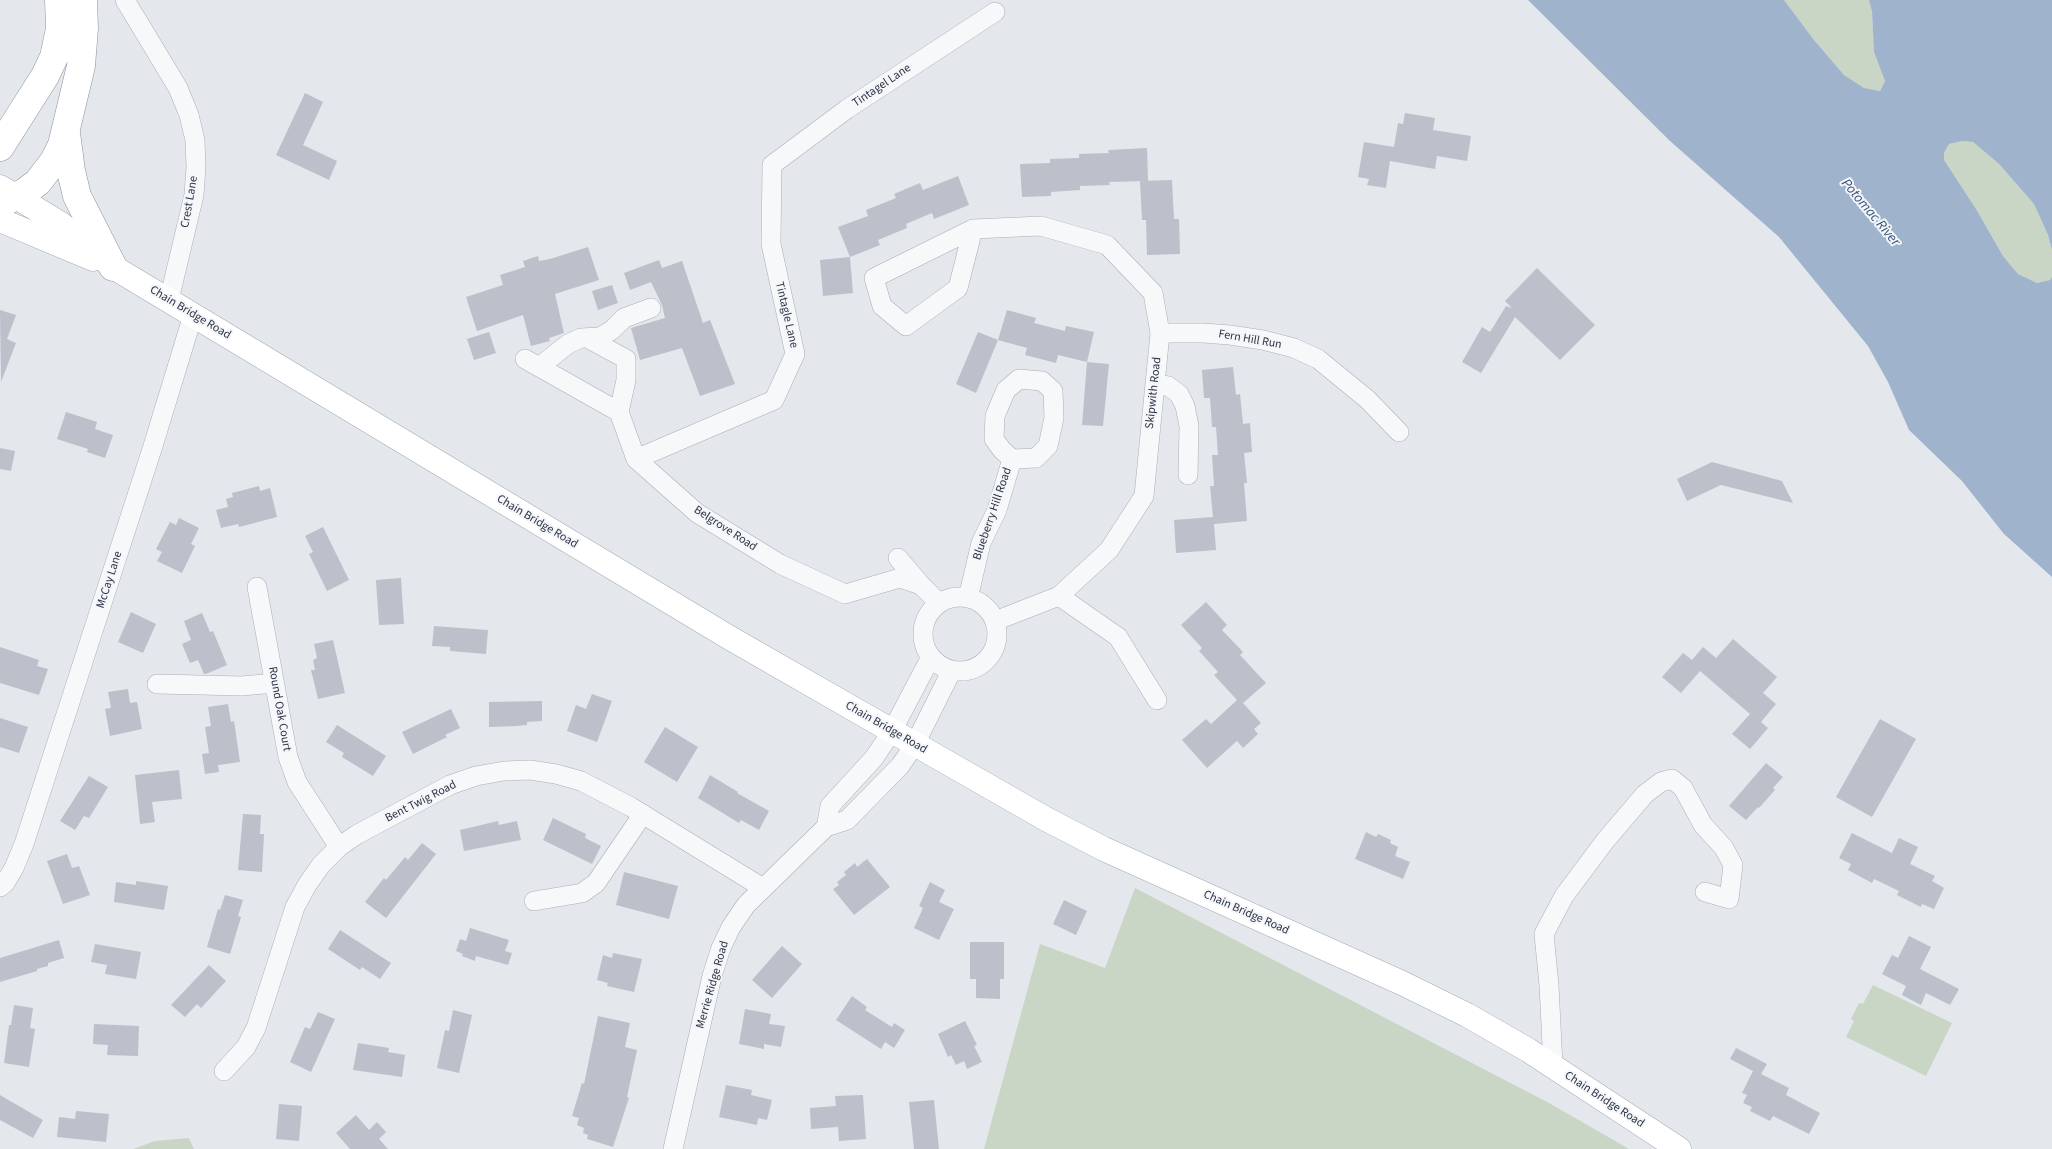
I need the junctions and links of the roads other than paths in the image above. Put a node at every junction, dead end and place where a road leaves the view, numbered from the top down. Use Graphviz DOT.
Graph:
graph roads {
  1 [pos="59,0"];
  2 [pos="83,0"];
  3 [pos="125,0"];
  4 [pos="995,12"];
  5 [pos="31,98"];
  6 [pos="0,117"];
  7 [pos="66,133"];
  8 [pos="0,148"];
  9 [pos="772,165"];
  10 [pos="5,196"];
  11 [pos="0,220"];
  12 [pos="973,230"];
  13 [pos="113,267"];
  14 [pos="169,300"];
  15 [pos="651,308"];
  16 [pos="193,316"];
  17 [pos="1160,333"];
  18 [pos="587,338"];
  19 [pos="1155,384"];
  20 [pos="619,412"];
  21 [pos="1399,432"];
  22 [pos="636,459"];
  23 [pos="1012,459"];
  24 [pos="1188,475"];
  25 [pos="898,558"];
  26 [pos="921,585"];
  27 [pos="257,587"];
  28 [pos="1059,596"];
  29 [pos="968,598"];
  30 [pos="939,603"];
  31 [pos="995,621"];
  32 [pos="931,657"];
  33 [pos="952,670"];
  34 [pos="274,683"];
  35 [pos="157,684"];
  36 [pos="1157,700"];
  37 [pos="892,731"];
  38 [pos="915,744"];
  39 [pos="643,814"];
  40 [pos="826,827"];
  41 [pos="339,847"];
  42 [pos="0,887"];
  43 [pos="763,888"];
  44 [pos="1705,892"];
  45 [pos="534,901"];
  46 [pos="1553,1066"];
  47 [pos="224,1071"];
  48 [pos="673,1149"];
  49 [pos="1679,1149"];
  1 -- 5 [label="highway"];
  2 -- 7 [label="highway"];
  3 -- 14 [label="street, Crest Lane"];
  4 -- 9 [label="street, Tintagel Lane"];
  5 -- 6 [label="highway"];
  5 -- 8 [label="highway"];
  7 -- 10 [label="highway"];
  7 -- 13 [label="highway"];
  9 -- 22 [label="street, Tintagle Lane"];
  10 -- 13 [label="main road, Chain Bridge Road"];
  11 -- 13 [label="main road, Chain Bridge Road"];
  12 -- 12 [label="street, Skipwith Road"];
  12 -- 17 [label="street, Skipwith Road"];
  13 -- 14 [label="main road, Chain Bridge Road"];
  14 -- 16 [label="main road, Chain Bridge Road"];
  15 -- 18 [label="street"];
  16 -- 37 [label="main road, Chain Bridge Road"];
  16 -- 42 [label="street, McCay Lane"];
  17 -- 19 [label="street, Skipwith Road"];
  17 -- 21 [label="street, Fern Hill Run"];
  18 -- 20 [label="street"];
  18 -- 20 [label="street"];
  19 -- 24 [label="street"];
  19 -- 28 [label="street, Skipwith Road"];
  20 -- 22 [label="street, Belgrove Road"];
  22 -- 26 [label="street, Belgrove Road"];
  23 -- 29 [label="street, Blueberry Hill Road"];
  25 -- 26 [label="street"];
  26 -- 30 [label="street"];
  27 -- 34 [label="street, Round Oak Court"];
  28 -- 31 [label="street, Skipwith Road"];
  28 -- 36 [label="street"];
  29 -- 30 [label="street"];
  29 -- 31 [label="street"];
  30 -- 32 [label="street"];
  31 -- 33 [label="street"];
  32 -- 33 [label="street"];
  32 -- 37 [label="street"];
  33 -- 38 [label="street, Merrie Ridge Road"];
  34 -- 35 [label="street"];
  34 -- 41 [label="street, Round Oak Court"];
  37 -- 38 [label="main road, Chain Bridge Road"];
  37 -- 40 [label="street"];
  38 -- 40 [label="street, Merrie Ridge Road"];
  38 -- 46 [label="main road, Chain Bridge Road"];
  39 -- 41 [label="street, Bent Twig Road"];
  39 -- 43 [label="street, Bent Twig Road"];
  39 -- 45 [label="street"];
  40 -- 43 [label="street, Merrie Ridge Road"];
  41 -- 47 [label="street, Bent Twig Road"];
  43 -- 48 [label="street, Merrie Ridge Road"];
  44 -- 46 [label="street"];
  46 -- 49 [label="main road, Chain Bridge Road"];
}
